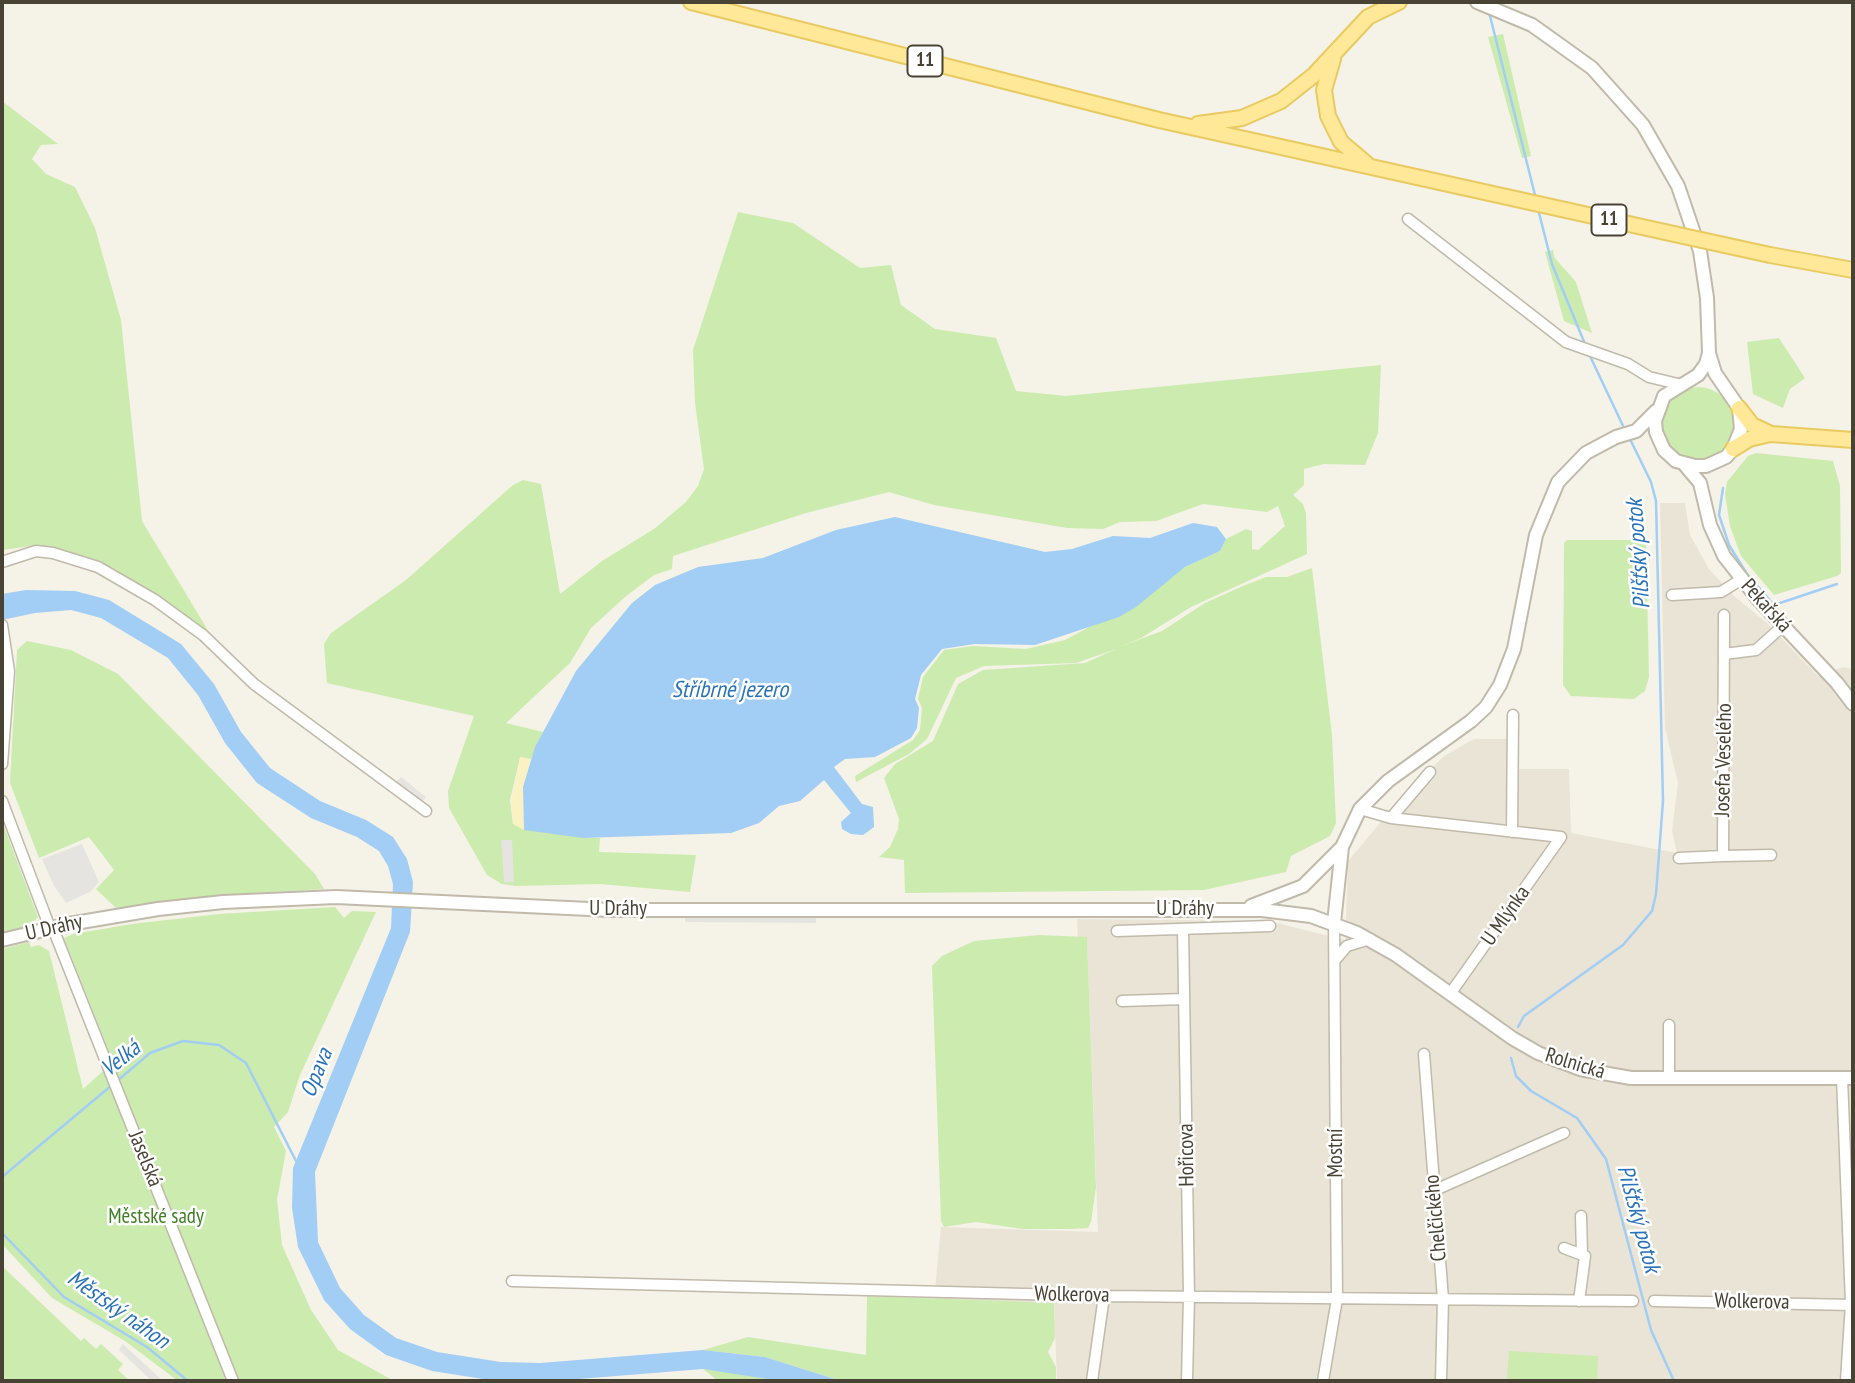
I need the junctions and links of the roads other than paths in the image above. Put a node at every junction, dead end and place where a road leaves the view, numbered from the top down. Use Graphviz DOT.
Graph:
graph roads {
  1 [pos="691,2"];
  2 [pos="1399,2"];
  3 [pos="1478,2"];
  4 [pos="1339,49"];
  5 [pos="1159,120"];
  6 [pos="1378,169"];
  7 [pos="1408,219"];
  8 [pos="1853,273"];
  9 [pos="1709,353"];
  10 [pos="1649,377"];
  11 [pos="1683,382"];
  12 [pos="1728,391"];
  13 [pos="1658,406"];
  14 [pos="1739,408"];
  15 [pos="1636,431"];
  16 [pos="1771,434"];
  17 [pos="1853,440"];
  18 [pos="1659,443"];
  19 [pos="1733,449"];
  20 [pos="1717,462"];
  21 [pos="1684,464"];
  22 [pos="1704,494"];
  23 [pos="2,562"];
  24 [pos="1742,579"];
  25 [pos="1672,595"];
  26 [pos="1724,615"];
  27 [pos="1784,625"];
  28 [pos="2,626"];
  29 [pos="1724,654"];
  30 [pos="1853,704"];
  31 [pos="1513,715"];
  32 [pos="2,764"];
  33 [pos="1430,772"];
  34 [pos="2,801"];
  35 [pos="1360,809"];
  36 [pos="426,811"];
  37 [pos="1391,818"];
  38 [pos="1512,832"];
  39 [pos="1342,847"];
  40 [pos="1771,855"];
  41 [pos="1723,856"];
  42 [pos="1679,858"];
  43 [pos="1239,909"];
  44 [pos="1334,923"];
  45 [pos="1270,926"];
  46 [pos="1183,929"];
  47 [pos="1117,931"];
  48 [pos="53,932"];
  49 [pos="1370,939"];
  50 [pos="2,940"];
  51 [pos="1334,961"];
  52 [pos="1450,994"];
  53 [pos="1184,999"];
  54 [pos="1122,1001"];
  55 [pos="1669,1025"];
  56 [pos="1424,1054"];
  57 [pos="1669,1078"];
  58 [pos="1847,1078"];
  59 [pos="1564,1133"];
  60 [pos="1433,1191"];
  61 [pos="1581,1216"];
  62 [pos="1564,1248"];
  63 [pos="1582,1255"];
  64 [pos="512,1281"];
  65 [pos="1104,1296"];
  66 [pos="1189,1296"];
  67 [pos="1337,1299"];
  68 [pos="1443,1300"];
  69 [pos="1580,1301"];
  70 [pos="1633,1301"];
  71 [pos="1654,1301"];
  72 [pos="1852,1304"];
  73 [pos="233,1381"];
  74 [pos="1092,1381"];
  75 [pos="1187,1381"];
  76 [pos="1322,1381"];
  77 [pos="1441,1381"];
  78 [pos="1846,1381"];
  1 -- 5 [label="main road, 11"];
  2 -- 4 [label="main road"];
  3 -- 9 [label="street"];
  4 -- 5 [label="main road"];
  4 -- 6 [label="main road"];
  5 -- 6 [label="main road, 11"];
  6 -- 8 [label="main road, 11, bridge"];
  7 -- 10 [label="street"];
  9 -- 11 [label="street"];
  9 -- 12 [label="street"];
  10 -- 11 [label="street"];
  10 -- 13 [label="street"];
  11 -- 12 [label="street"];
  11 -- 13 [label="street"];
  12 -- 14 [label="street"];
  13 -- 15 [label="street"];
  13 -- 18 [label="street"];
  14 -- 16 [label="main road"];
  14 -- 19 [label="street"];
  15 -- 18 [label="street"];
  15 -- 35 [label="street, U Dráhy"];
  16 -- 17 [label="main road"];
  16 -- 19 [label="main road"];
  18 -- 21 [label="street"];
  19 -- 20 [label="street"];
  20 -- 21 [label="street"];
  20 -- 22 [label="street"];
  21 -- 22 [label="street, Pekařská"];
  22 -- 24 [label="street, Pekařská"];
  23 -- 36 [label="street"];
  24 -- 25 [label="street"];
  24 -- 27 [label="street, Pekařská"];
  26 -- 29 [label="street, Josefa Veselého"];
  27 -- 29 [label="street"];
  27 -- 30 [label="street, Pekařská"];
  28 -- 32 [label="street"];
  29 -- 41 [label="street, Josefa Veselého"];
  31 -- 38 [label="street"];
  33 -- 37 [label="street"];
  34 -- 48 [label="street, Jaselská"];
  35 -- 37 [label="street"];
  35 -- 39 [label="street, U Dráhy"];
  37 -- 38 [label="street"];
  38 -- 52 [label="street, U Mlýnka"];
  39 -- 43 [label="street, U Dráhy"];
  39 -- 44 [label="street, U Dráhy"];
  40 -- 41 [label="street"];
  41 -- 42 [label="street"];
  43 -- 44 [label="street, U Dráhy"];
  43 -- 48 [label="street, U Dráhy"];
  44 -- 49 [label="street, Rolnická"];
  44 -- 51 [label="street, Mostní"];
  45 -- 46 [label="street"];
  46 -- 47 [label="street"];
  46 -- 53 [label="street, Hořicova"];
  48 -- 50 [label="street, U Dráhy"];
  48 -- 73 [label="street, Jaselská"];
  49 -- 51 [label="street"];
  49 -- 52 [label="street, Rolnická"];
  51 -- 67 [label="street, Mostní"];
  52 -- 57 [label="street, Rolnická"];
  53 -- 54 [label="street"];
  53 -- 66 [label="street, Hořicova"];
  55 -- 57 [label="street"];
  56 -- 60 [label="street, Chelčického"];
  57 -- 58 [label="street, Rolnická"];
  58 -- 72 [label="street"];
  59 -- 60 [label="street"];
  60 -- 68 [label="street, Chelčického"];
  61 -- 63 [label="street"];
  62 -- 63 [label="street"];
  63 -- 69 [label="street"];
  64 -- 65 [label="street, Wolkerova"];
  65 -- 66 [label="street, Wolkerova"];
  65 -- 74 [label="street"];
  66 -- 67 [label="street, Wolkerova"];
  66 -- 75 [label="street, Hořicova"];
  67 -- 68 [label="street, Wolkerova"];
  67 -- 76 [label="street, Mostní"];
  68 -- 69 [label="street, Wolkerova"];
  68 -- 77 [label="street, Chelčického"];
  69 -- 70 [label="street, Wolkerova"];
  71 -- 72 [label="street, Wolkerova"];
  72 -- 78 [label="street"];
}
